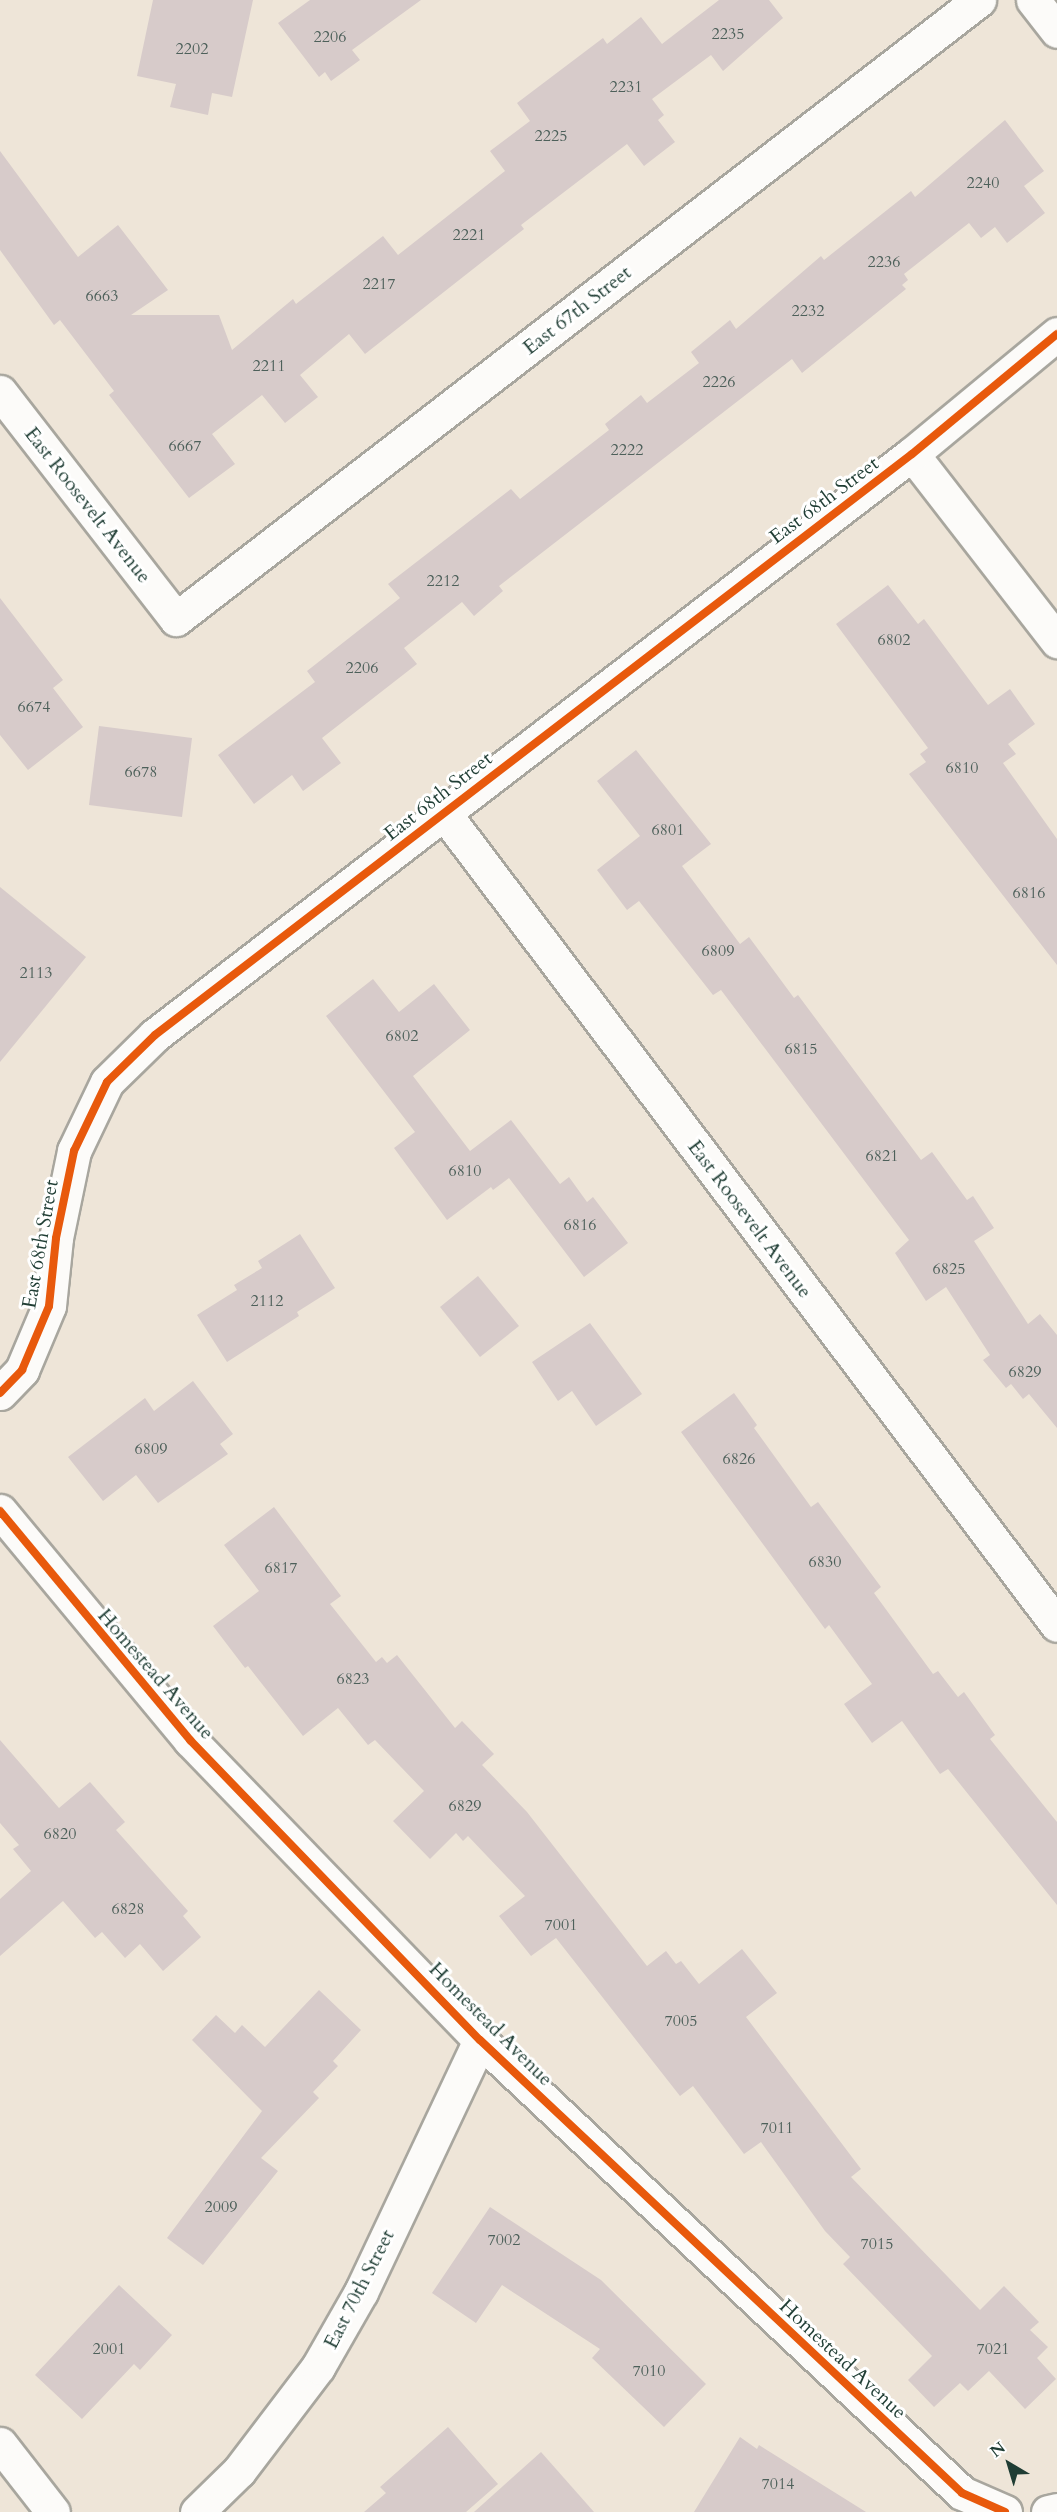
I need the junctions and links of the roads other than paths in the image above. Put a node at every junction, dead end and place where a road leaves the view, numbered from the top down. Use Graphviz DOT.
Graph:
graph roads {
  1 [pos="979,0"];
  2 [pos="1033,0"];
  3 [pos="1057,31"];
  4 [pos="1057,334"];
  5 [pos="0,392"];
  6 [pos="912,454"];
  7 [pos="176,619"];
  8 [pos="1057,641"];
  9 [pos="444,813"];
  10 [pos="0,1393"];
  11 [pos="0,1511"];
  12 [pos="1057,1625"];
  13 [pos="480,2040"];
  14 [pos="0,2444"];
  15 [pos="957,2503"];
  16 [pos="1057,2510"];
  17 [pos="53,2512"];
  18 [pos="197,2512"];
  19 [pos="1005,2512"];
  20 [pos="1048,2512"];
  1 -- 7 [label="street, East 67th Street"];
  2 -- 3 [label="street"];
  4 -- 6 [label="street, East 68th Street"];
  5 -- 7 [label="street, East Roosevelt Avenue"];
  6 -- 8 [label="street"];
  6 -- 9 [label="street, East 68th Street"];
  9 -- 10 [label="street, East 68th Street"];
  9 -- 12 [label="street, East Roosevelt Avenue"];
  11 -- 13 [label="street, Homestead Avenue"];
  13 -- 15 [label="street, Homestead Avenue"];
  13 -- 18 [label="street, East 70th Street"];
  14 -- 17 [label="street"];
  15 -- 19 [label="street, Homestead Avenue"];
  16 -- 20 [label="street"];
}
